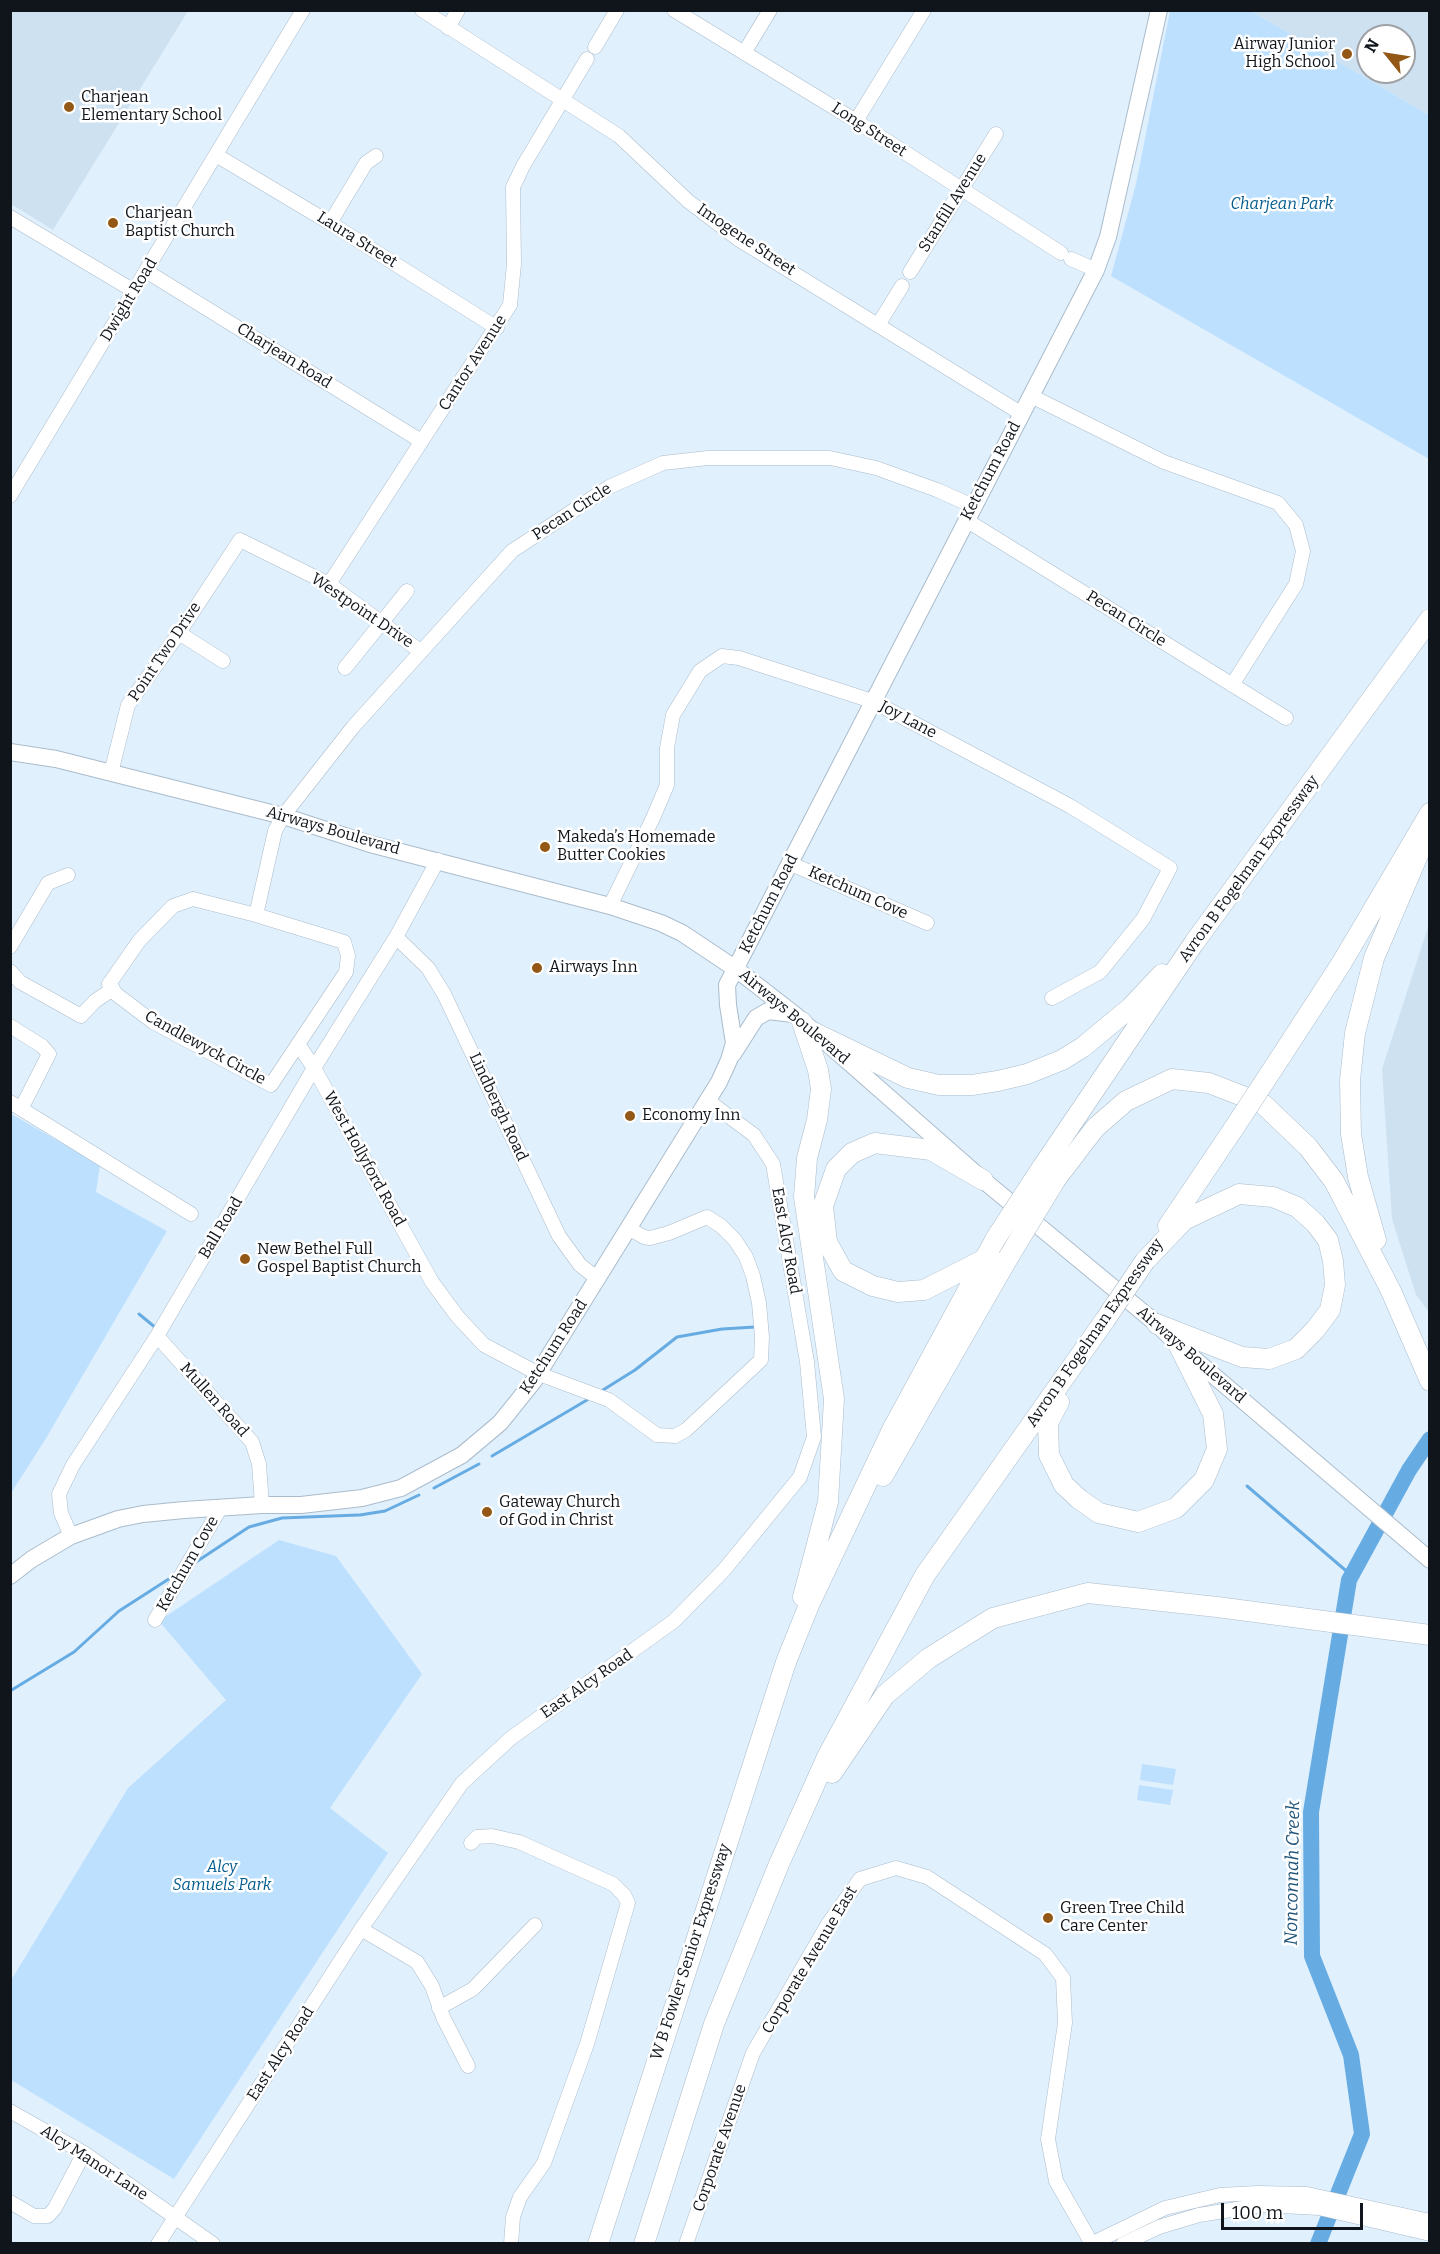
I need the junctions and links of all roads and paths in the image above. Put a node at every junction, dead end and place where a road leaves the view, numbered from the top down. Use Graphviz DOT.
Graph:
graph roads {
  1 [pos="303,10"];
  2 [pos="422,10"];
  3 [pos="458,10"];
  4 [pos="617,10"];
  5 [pos="674,10"];
  6 [pos="770,10"];
  7 [pos="924,10"];
  8 [pos="1159,10"];
  9 [pos="448,28"];
  10 [pos="595,47"];
  11 [pos="744,52"];
  12 [pos="587,59"];
  13 [pos="563,99"];
  14 [pos="856,121"];
  15 [pos="996,134"];
  16 [pos="216,155"];
  17 [pos="376,156"];
  18 [pos="961,190"];
  19 [pos="10,217"];
  20 [pos="330,223"];
  21 [pos="1096,270"];
  22 [pos="146,271"];
  23 [pos="910,272"];
  24 [pos="902,286"];
  25 [pos="134,291"];
  26 [pos="878,325"];
  27 [pos="497,328"];
  28 [pos="1031,396"];
  29 [pos="1022,414"];
  30 [pos="422,441"];
  31 [pos="10,496"];
  32 [pos="969,513"];
  33 [pos="240,540"];
  34 [pos="329,584"];
  35 [pos="407,591"];
  36 [pos="1430,619"];
  37 [pos="383,623"];
  38 [pos="179,633"];
  39 [pos="420,651"];
  40 [pos="223,661"];
  41 [pos="345,668"];
  42 [pos="1232,685"];
  43 [pos="872,701"];
  44 [pos="1286,718"];
  45 [pos="10,752"];
  46 [pos="111,773"];
  47 [pos="1430,813"];
  48 [pos="284,816"];
  49 [pos="1430,827"];
  50 [pos="438,860"];
  51 [pos="789,863"];
  52 [pos="68,875"];
  53 [pos="610,906"];
  54 [pos="256,915"];
  55 [pos="927,923"];
  56 [pos="396,937"];
  57 [pos="1194,943"];
  58 [pos="10,947"];
  59 [pos="736,969"];
  60 [pos="10,971"];
  61 [pos="113,989"];
  62 [pos="1052,998"];
  63 [pos="803,1023"];
  64 [pos="10,1026"];
  65 [pos="297,1044"];
  66 [pos="729,1060"];
  67 [pos="314,1068"];
  68 [pos="707,1100"];
  69 [pos="16,1106"];
  70 [pos="1048,1174"];
  71 [pos="984,1180"];
  72 [pos="191,1214"];
  73 [pos="628,1228"];
  74 [pos="983,1260"];
  75 [pos="1145,1261"];
  76 [pos="598,1279"];
  77 [pos="1394,1298"];
  78 [pos="1157,1324"];
  79 [pos="159,1332"];
  80 [pos="1179,1346"];
  81 [pos="1084,1350"];
  82 [pos="539,1374"];
  83 [pos="1430,1381"];
  84 [pos="262,1505"];
  85 [pos="221,1507"];
  86 [pos="71,1536"];
  87 [pos="835,1551"];
  88 [pos="1430,1560"];
  89 [pos="10,1576"];
  90 [pos="155,1620"];
  91 [pos="1430,1635"];
  92 [pos="786,1662"];
  93 [pos="471,1843"];
  94 [pos="779,1864"];
  95 [pos="535,1925"];
  96 [pos="361,1929"];
  97 [pos="439,2008"];
  98 [pos="753,2053"];
  99 [pos="468,2066"];
  100 [pos="10,2111"];
  101 [pos="84,2153"];
  102 [pos="1262,2199"];
  103 [pos="10,2202"];
  104 [pos="177,2216"];
  105 [pos="1430,2221"];
  106 [pos="1411,2223"];
  107 [pos="1430,2234"];
  108 [pos="1091,2243"];
  109 [pos="158,2244"];
  110 [pos="213,2244"];
  111 [pos="510,2244"];
  112 [pos="598,2244"];
  113 [pos="644,2244"];
  114 [pos="686,2244"];
  115 [pos="1123,2244"];
  1 -- 16 [label="street, Dwight Road"];
  2 -- 9 [label="street, Imogene Street"];
  3 -- 9 [label="street"];
  4 -- 10 [label="street"];
  5 -- 11 [label="street, Long Street"];
  6 -- 11 [label="street"];
  7 -- 14 [label="street"];
  8 -- 21 [label="main road, Ketchum Road"];
  9 -- 13 [label="street, Imogene Street"];
  11 -- 14 [label="street, Long Street"];
  12 -- 13 [label="street, Cantor Avenue"];
  13 -- 26 [label="street, Imogene Street"];
  13 -- 27 [label="street, Cantor Avenue"];
  14 -- 18 [label="street, Long Street"];
  15 -- 18 [label="street, Stanfill Avenue"];
  16 -- 20 [label="street, Laura Street"];
  16 -- 22 [label="street, Dwight Road"];
  17 -- 20 [label="street"];
  18 -- 21 [label="street, Long Street"];
  18 -- 23 [label="street, Stanfill Avenue"];
  19 -- 25 [label="street"];
  20 -- 27 [label="street, Laura Street"];
  21 -- 28 [label="main road, Ketchum Road"];
  22 -- 25 [label="street, Dwight Road"];
  22 -- 30 [label="street, Charjean Road"];
  24 -- 26 [label="street"];
  25 -- 31 [label="street, Dwight Road"];
  26 -- 29 [label="street, Imogene Street"];
  27 -- 30 [label="street, Cantor Avenue"];
  28 -- 29 [label="main road, Ketchum Road"];
  28 -- 42 [label="street"];
  29 -- 32 [label="main road, Ketchum Road"];
  30 -- 34 [label="street, Cantor Avenue"];
  32 -- 39 [label="street, Pecan Circle"];
  32 -- 42 [label="street, Pecan Circle"];
  32 -- 43 [label="main road, Ketchum Road"];
  33 -- 34 [label="street, Westpoint Drive"];
  33 -- 38 [label="street, Point Two Drive"];
  34 -- 37 [label="street, Westpoint Drive"];
  35 -- 37 [label="street"];
  36 -- 57 [label="highway, Avron B Fogelman Expressway"];
  37 -- 39 [label="street, Westpoint Drive"];
  37 -- 41 [label="street"];
  38 -- 40 [label="street"];
  38 -- 46 [label="street, Point Two Drive"];
  39 -- 48 [label="street, Pecan Circle"];
  42 -- 44 [label="street, Pecan Circle"];
  43 -- 51 [label="main road, Ketchum Road"];
  43 -- 53 [label="street, Joy Lane"];
  43 -- 62 [label="street, Joy Lane"];
  45 -- 46 [label="main road, Airways Boulevard"];
  46 -- 48 [label="main road, Airways Boulevard"];
  47 -- 75 [label="highway, Avron B Fogelman Expressway, bridge"];
  48 -- 50 [label="main road, Airways Boulevard"];
  48 -- 54 [label="street"];
  49 -- 77 [label="highway"];
  50 -- 53 [label="main road, Airways Boulevard"];
  50 -- 56 [label="street, Ball Road"];
  51 -- 55 [label="street, Ketchum Cove"];
  51 -- 59 [label="main road, Ketchum Road"];
  52 -- 58 [label="street"];
  53 -- 59 [label="main road, Airways Boulevard"];
  54 -- 61 [label="street, Candlewyck Circle"];
  54 -- 65 [label="street, Candlewyck Circle"];
  56 -- 67 [label="street, Ball Road"];
  56 -- 76 [label="street, Lindbergh Road"];
  57 -- 63 [label="highway"];
  57 -- 70 [label="highway, Avron B Fogelman Expressway"];
  59 -- 63 [label="main road, Airways Boulevard"];
  59 -- 66 [label="main road, Ketchum Road"];
  60 -- 61 [label="street"];
  61 -- 65 [label="street, Candlewyck Circle"];
  63 -- 66 [label="main road"];
  63 -- 71 [label="main road, Airways Boulevard"];
  63 -- 92 [label="highway"];
  64 -- 69 [label="street"];
  65 -- 67 [label="street"];
  66 -- 68 [label="main road, Ketchum Road"];
  67 -- 79 [label="street, Ball Road"];
  67 -- 82 [label="street, West Hollyford Road"];
  68 -- 73 [label="main road, Ketchum Road"];
  68 -- 96 [label="street, East Alcy Road"];
  69 -- 72 [label="street"];
  70 -- 74 [label="highway, Avron B Fogelman Expressway, bridge"];
  70 -- 77 [label="highway"];
  70 -- 87 [label="highway, bridge"];
  71 -- 74 [label="highway"];
  71 -- 78 [label="main road, Airways Boulevard"];
  73 -- 76 [label="main road, Ketchum Road"];
  73 -- 82 [label="street, West Hollyford Road"];
  74 -- 87 [label="highway, Avron B Fogelman Expressway"];
  75 -- 78 [label="highway"];
  75 -- 81 [label="highway, Avron B Fogelman Expressway, bridge"];
  76 -- 82 [label="main road, Ketchum Road"];
  77 -- 83 [label="highway"];
  78 -- 80 [label="main road, Airways Boulevard"];
  79 -- 84 [label="street, Mullen Road"];
  79 -- 86 [label="street, Ball Road"];
  80 -- 81 [label="highway"];
  80 -- 88 [label="main road, Airways Boulevard"];
  81 -- 94 [label="highway, Avron B Fogelman Expressway"];
  82 -- 84 [label="main road, Ketchum Road"];
  84 -- 85 [label="main road, Ketchum Road"];
  85 -- 86 [label="main road, Ketchum Road"];
  85 -- 90 [label="street, Ketchum Cove"];
  86 -- 89 [label="main road"];
  87 -- 92 [label="highway, Avron B Fogelman Expressway"];
  91 -- 94 [label="highway"];
  92 -- 112 [label="highway, W B Fowler Senior Expressway"];
  93 -- 111 [label="street"];
  94 -- 113 [label="highway"];
  95 -- 97 [label="street"];
  96 -- 97 [label="street"];
  96 -- 104 [label="street, East Alcy Road"];
  97 -- 99 [label="street"];
  98 -- 108 [label="street, Corporate Avenue East"];
  98 -- 114 [label="street, Corporate Avenue"];
  100 -- 101 [label="street, Alcy Manor Lane"];
  101 -- 103 [label="street"];
  101 -- 104 [label="street, Alcy Manor Lane"];
  102 -- 106 [label="street"];
  102 -- 108 [label="street"];
  102 -- 115 [label="street"];
  104 -- 109 [label="street, East Alcy Road"];
  104 -- 110 [label="street, Alcy Manor Lane"];
  105 -- 106 [label="street"];
  106 -- 107 [label="street"];
}
